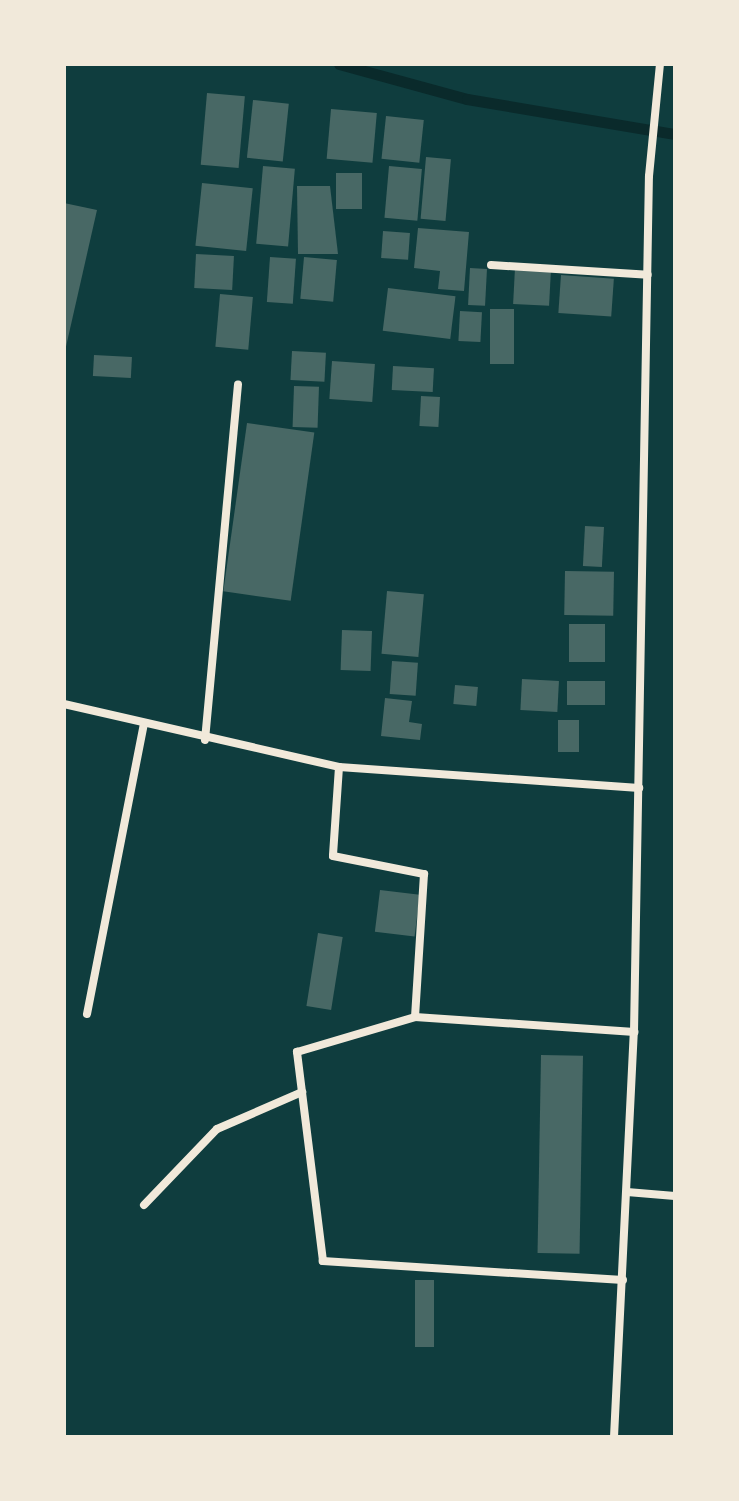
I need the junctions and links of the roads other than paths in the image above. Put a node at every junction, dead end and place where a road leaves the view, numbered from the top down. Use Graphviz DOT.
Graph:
graph roads {
  1 [pos="660,64"];
  2 [pos="491,265"];
  3 [pos="648,275"];
  4 [pos="238,385"];
  5 [pos="64,704"];
  6 [pos="144,724"];
  7 [pos="205,740"];
  8 [pos="339,767"];
  9 [pos="639,788"];
  10 [pos="87,1014"];
  11 [pos="415,1017"];
  12 [pos="634,1032"];
  13 [pos="302,1092"];
  14 [pos="627,1192"];
  15 [pos="675,1196"];
  16 [pos="144,1205"];
  17 [pos="623,1280"];
  18 [pos="614,1437"];
  1 -- 3 [label="street"];
  2 -- 3 [label="street"];
  3 -- 9 [label="street"];
  4 -- 7 [label="street"];
  5 -- 6 [label="street"];
  6 -- 7 [label="street"];
  6 -- 10 [label="street"];
  7 -- 8 [label="street"];
  8 -- 9 [label="street"];
  8 -- 11 [label="street"];
  9 -- 12 [label="street"];
  11 -- 12 [label="street"];
  11 -- 13 [label="street"];
  12 -- 14 [label="street"];
  13 -- 16 [label="street"];
  13 -- 17 [label="street"];
  14 -- 15 [label="street"];
  14 -- 17 [label="street"];
  17 -- 18 [label="street"];
}
